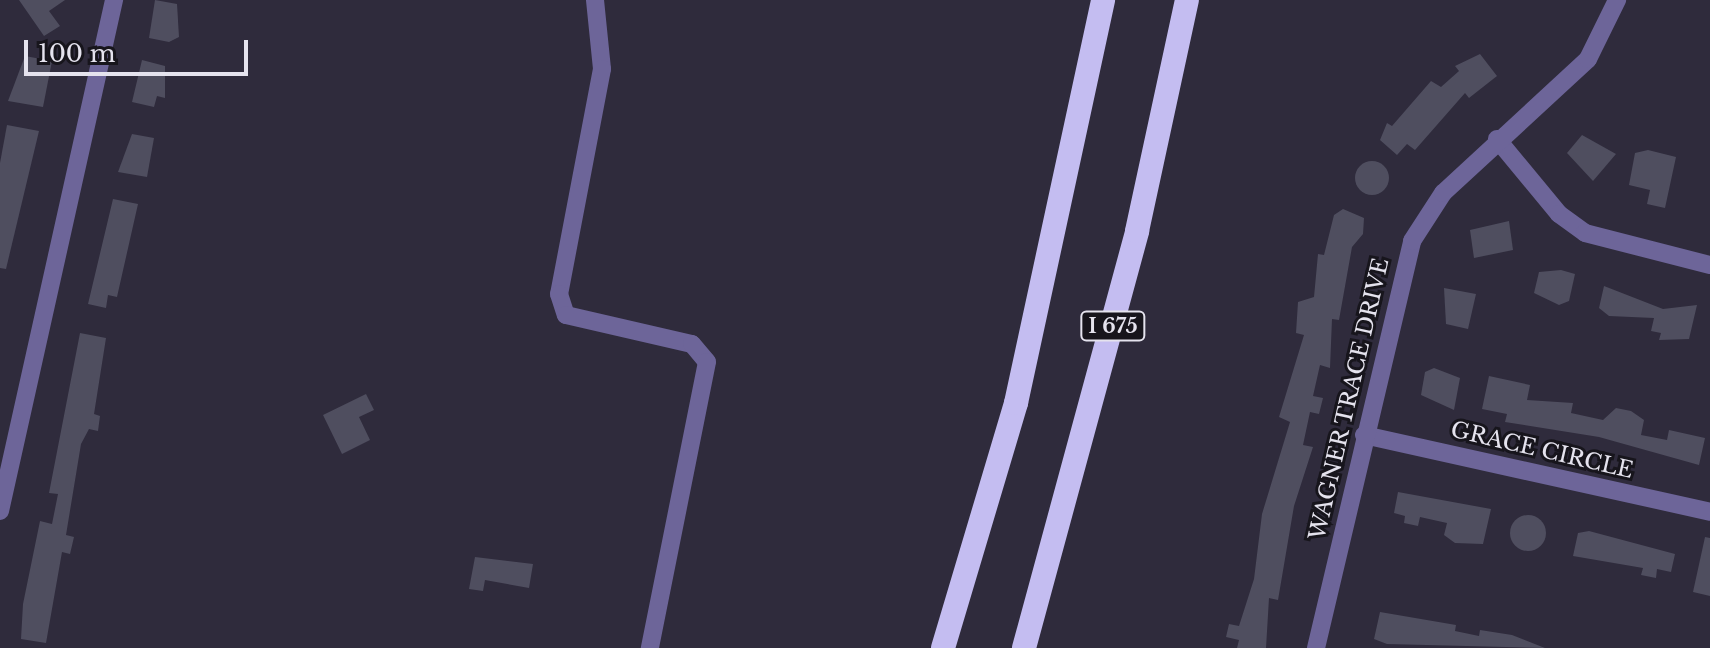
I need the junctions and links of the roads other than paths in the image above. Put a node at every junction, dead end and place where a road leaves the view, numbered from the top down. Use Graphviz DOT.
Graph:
graph roads {
  1 [pos="114,0"];
  2 [pos="595,0"];
  3 [pos="1103,0"];
  4 [pos="1187,0"];
  5 [pos="1617,0"];
  6 [pos="1497,139"];
  7 [pos="1710,265"];
  8 [pos="1364,435"];
  9 [pos="0,511"];
  10 [pos="1710,512"];
  11 [pos="650,648"];
  12 [pos="943,648"];
  13 [pos="1024,648"];
  14 [pos="1316,648"];
  1 -- 9 [label="street"];
  2 -- 11 [label="street"];
  3 -- 12 [label="highway"];
  4 -- 13 [label="highway, I 675"];
  5 -- 6 [label="street, WAGNER TRACE DRIVE"];
  6 -- 7 [label="street"];
  6 -- 8 [label="street, WAGNER TRACE DRIVE"];
  8 -- 10 [label="street, GRACE CIRCLE"];
  8 -- 14 [label="street, WAGNER TRACE DRIVE"];
}
